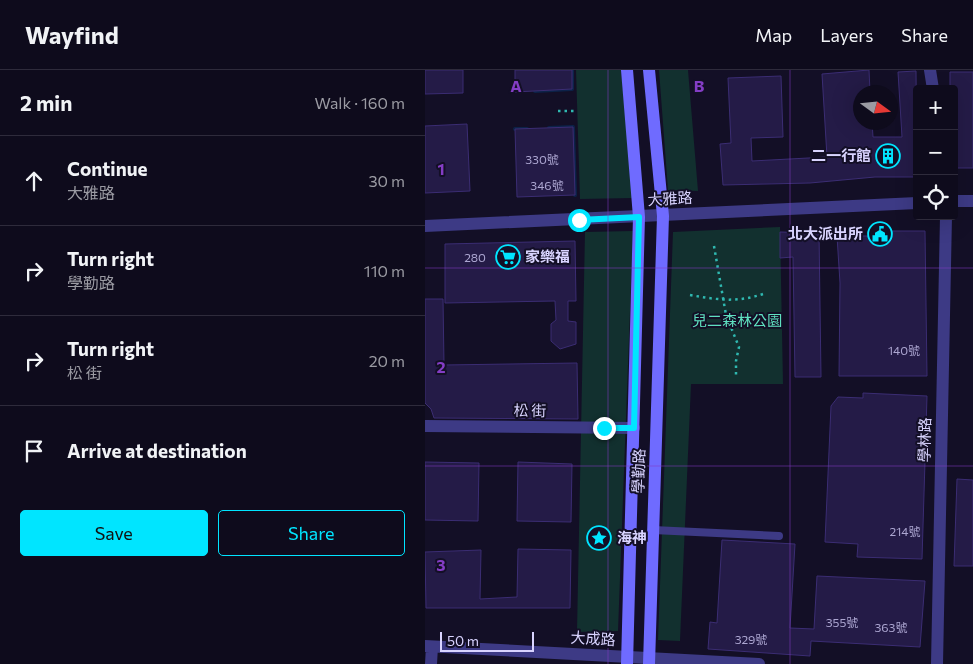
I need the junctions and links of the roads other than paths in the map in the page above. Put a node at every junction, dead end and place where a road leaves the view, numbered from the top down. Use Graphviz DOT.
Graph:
graph roads {
  1 [pos="627,70"];
  2 [pos="649,70"];
  3 [pos="930,70"];
  4 [pos="932,85"];
  5 [pos="958,201"];
  6 [pos="973,201"];
  7 [pos="913,203"];
  8 [pos="663,216"];
  9 [pos="639,217"];
  10 [pos="946,220"];
  11 [pos="425,226"];
  12 [pos="425,426"];
  13 [pos="634,428"];
  14 [pos="653,530"];
  15 [pos="779,536"];
  16 [pos="429,646"];
  17 [pos="627,660"];
  18 [pos="649,661"];
  19 [pos="431,664"];
  20 [pos="759,664"];
  21 [pos="937,664"];
  1 -- 9 [label="street, 學勤路"];
  2 -- 8 [label="street, 學勤路"];
  3 -- 4 [label="street"];
  5 -- 6 [label="street"];
  7 -- 8 [label="street, 大雅路"];
  8 -- 9 [label="street, 大雅路"];
  8 -- 14 [label="street, 學勤路"];
  9 -- 11 [label="street, 大雅路"];
  9 -- 13 [label="street, 學勤路"];
  10 -- 21 [label="street, 學林路"];
  12 -- 13 [label="street, 松 街"];
  13 -- 17 [label="street, 學勤路"];
  14 -- 15 [label="lane"];
  14 -- 18 [label="street, 學勤路"];
  16 -- 17 [label="street, 大成路"];
  16 -- 19 [label="street"];
  17 -- 18 [label="street, 大成路"];
  18 -- 20 [label="street, 大成路"];
}
